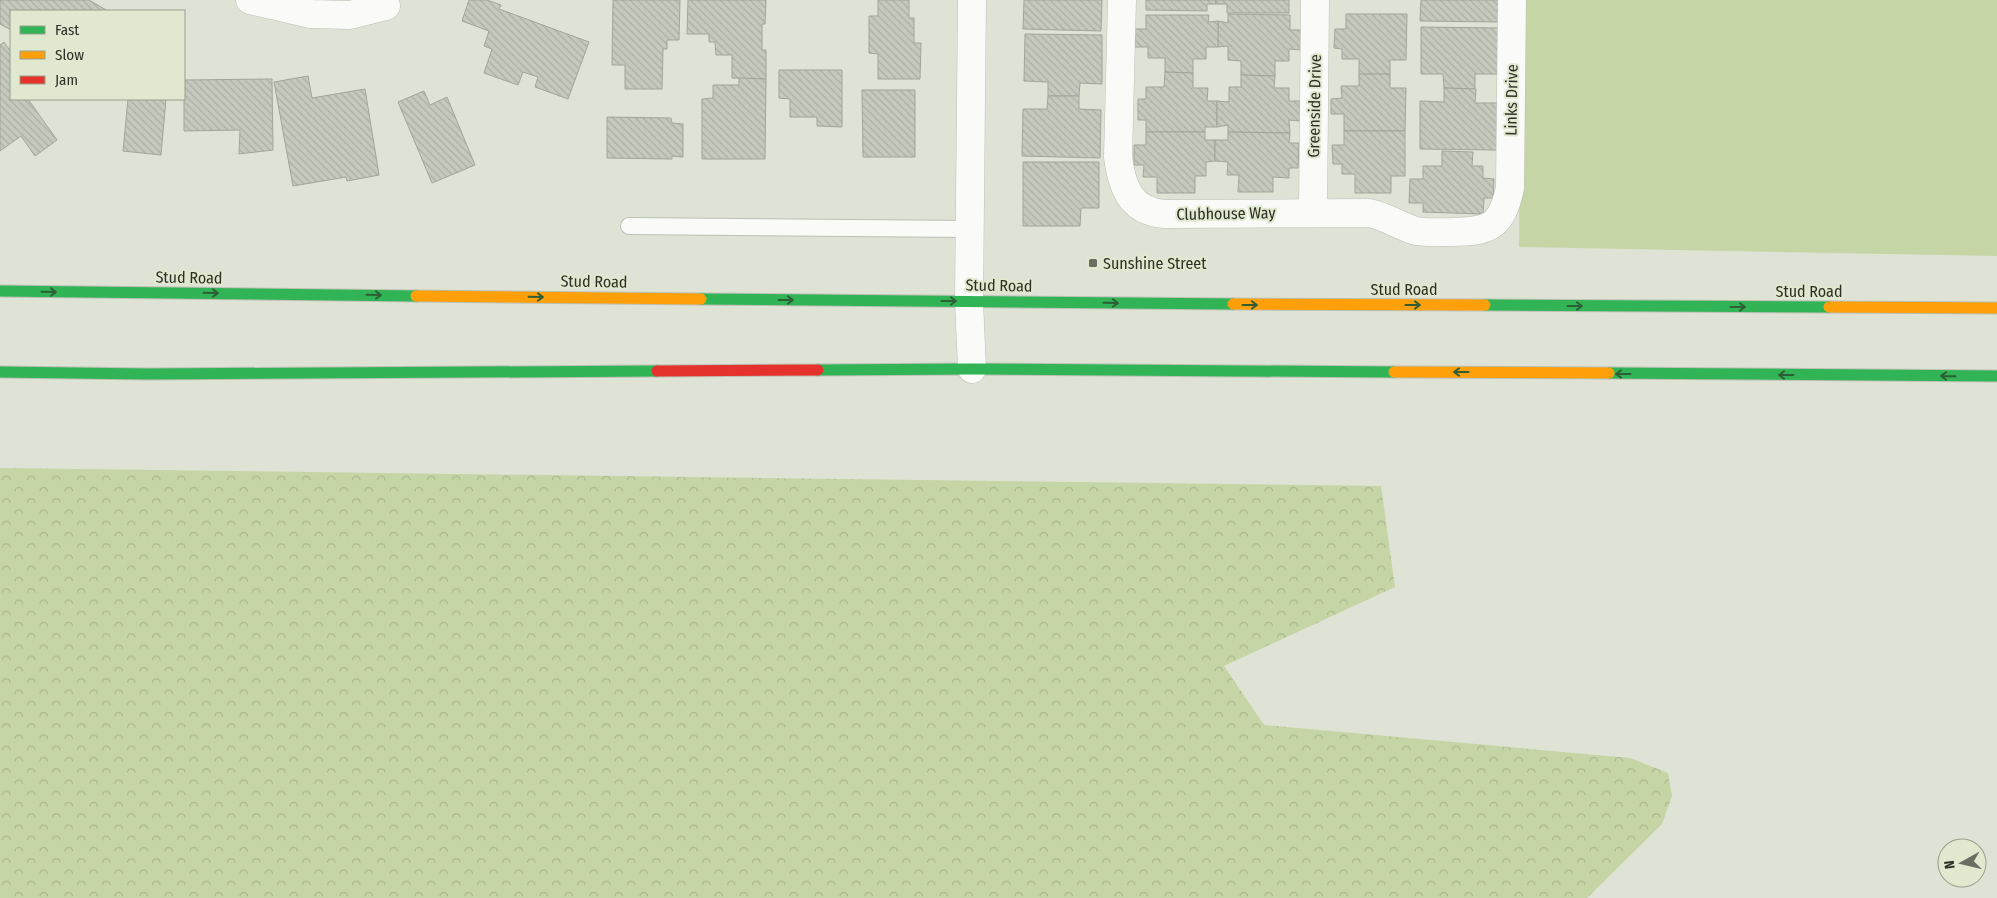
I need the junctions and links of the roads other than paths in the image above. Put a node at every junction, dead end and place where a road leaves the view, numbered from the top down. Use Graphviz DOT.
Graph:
graph roads {
  1 [pos="250,0"];
  2 [pos="972,0"];
  3 [pos="1122,0"];
  4 [pos="1315,0"];
  5 [pos="1512,0"];
  6 [pos="386,6"];
  7 [pos="1508,199"];
  8 [pos="1312,212"];
  9 [pos="629,226"];
  10 [pos="970,228"];
  11 [pos="0,291"];
  12 [pos="969,301"];
  13 [pos="1997,308"];
  14 [pos="972,369"];
  15 [pos="0,372"];
  16 [pos="1997,376"];
  1 -- 6 [label="street"];
  2 -- 10 [label="street"];
  3 -- 8 [label="street, Clubhouse Way"];
  4 -- 8 [label="street, Greenside Drive"];
  5 -- 7 [label="street, Links Drive"];
  7 -- 8 [label="street, Clubhouse Way"];
  9 -- 10 [label="lane"];
  10 -- 12 [label="street"];
  11 -- 12 [label="highway, Stud Road, one-way"];
  12 -- 13 [label="highway, Stud Road, one-way"];
  12 -- 14 [label="street"];
  14 -- 15 [label="highway"];
  16 -- 14 [label="highway, one-way"];
}
